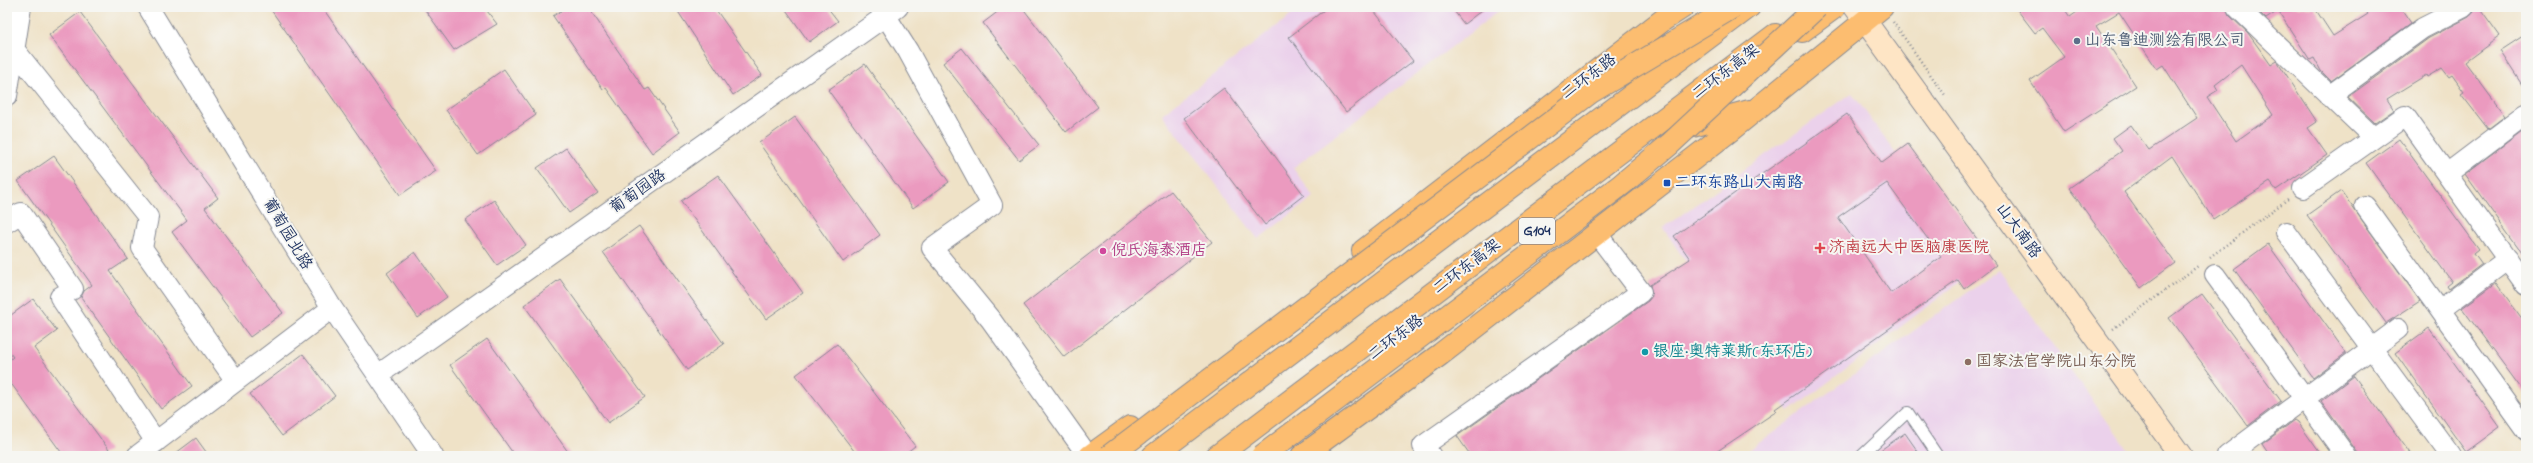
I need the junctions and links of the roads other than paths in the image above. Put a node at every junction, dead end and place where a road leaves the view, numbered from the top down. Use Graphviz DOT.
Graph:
graph roads {
  1 [pos="21,7"];
  2 [pos="148,7"];
  3 [pos="1684,7"];
  4 [pos="1729,7"];
  5 [pos="1733,7"];
  6 [pos="1749,7"];
  7 [pos="1813,7"];
  8 [pos="1817,7"];
  9 [pos="1835,7"];
  10 [pos="1882,7"];
  11 [pos="2237,7"];
  12 [pos="2464,7"];
  13 [pos="888,10"];
  14 [pos="1861,14"];
  15 [pos="1663,20"];
  16 [pos="14,49"];
  17 [pos="1628,89"];
  18 [pos="1727,91"];
  19 [pos="7,96"];
  20 [pos="2329,96"];
  21 [pos="1757,109"];
  22 [pos="2526,114"];
  23 [pos="1713,120"];
  24 [pos="1667,133"];
  25 [pos="2374,138"];
  26 [pos="1693,159"];
  27 [pos="2448,173"];
  28 [pos="1505,181"];
  29 [pos="2303,188"];
  30 [pos="1439,193"];
  31 [pos="2365,206"];
  32 [pos="7,222"];
  33 [pos="2286,232"];
  34 [pos="1597,234"];
  35 [pos="2508,259"];
  36 [pos="2215,276"];
  37 [pos="2526,284"];
  38 [pos="332,308"];
  39 [pos="2440,310"];
  40 [pos="2398,329"];
  41 [pos="2373,348"];
  42 [pos="378,375"];
  43 [pos="236,380"];
  44 [pos="2306,398"];
  45 [pos="2526,430"];
  46 [pos="156,442"];
  47 [pos="2174,454"];
  48 [pos="137,456"];
  49 [pos="433,456"];
  50 [pos="1089,456"];
  51 [pos="1109,456"];
  52 [pos="1139,456"];
  53 [pos="1153,456"];
  54 [pos="1217,456"];
  55 [pos="1240,456"];
  56 [pos="1262,456"];
  57 [pos="1302,456"];
  58 [pos="1430,456"];
  59 [pos="1860,456"];
  60 [pos="1938,456"];
  61 [pos="2228,456"];
  62 [pos="2346,456"];
  63 [pos="2451,456"];
  1 -- 16 [label="street"];
  2 -- 38 [label="street, 葡萄园北路"];
  3 -- 15 [label="highway, 二环东路"];
  4 -- 17 [label="highway, 二环东路"];
  5 -- 51 [label="highway, bridge"];
  6 -- 53 [label="highway"];
  7 -- 54 [label="highway, 二环东高架"];
  8 -- 56 [label="highway, bridge"];
  9 -- 18 [label="highway, 二环东路 / G104"];
  10 -- 14 [label="highway, 二环东路"];
  11 -- 20 [label="street"];
  12 -- 20 [label="street"];
  13 -- 42 [label="street, 葡萄园路"];
  13 -- 50 [label="street"];
  14 -- 21 [label="highway, 二环东路"];
  14 -- 47 [label="main road, 山大南路"];
  15 -- 17 [label="highway, 二环东路"];
  15 -- 30 [label="highway, 二环东路"];
  16 -- 19 [label="street"];
  16 -- 43 [label="street"];
  17 -- 28 [label="highway, 二环东路"];
  18 -- 23 [label="highway, 二环东路"];
  18 -- 24 [label="highway, 二环东路 / G104"];
  20 -- 25 [label="street"];
  21 -- 23 [label="highway, 二环东路"];
  21 -- 26 [label="highway, 二环东路"];
  22 -- 27 [label="street"];
  23 -- 24 [label="highway, 二环东路"];
  23 -- 26 [label="highway, 二环东路"];
  24 -- 55 [label="highway, 二环东路 / G104"];
  25 -- 27 [label="street"];
  25 -- 29 [label="street"];
  26 -- 34 [label="highway, 二环东路"];
  27 -- 35 [label="street"];
  28 -- 30 [label="highway, 二环东路"];
  28 -- 52 [label="highway, 二环东路"];
  30 -- 50 [label="highway, 二环东路"];
  31 -- 39 [label="street"];
  32 -- 46 [label="street"];
  33 -- 41 [label="street"];
  34 -- 57 [label="highway, 二环东路"];
  34 -- 58 [label="street"];
  35 -- 37 [label="street"];
  35 -- 39 [label="street"];
  36 -- 44 [label="street"];
  38 -- 42 [label="street, 葡萄园北路"];
  38 -- 43 [label="street"];
  39 -- 45 [label="street"];
  40 -- 41 [label="street"];
  41 -- 44 [label="street"];
  41 -- 63 [label="street"];
  42 -- 49 [label="street, 葡萄园北路"];
  43 -- 46 [label="street"];
  44 -- 61 [label="street"];
  44 -- 62 [label="street"];
  46 -- 48 [label="street"];
  59 -- 60 [label="lane"];
}
